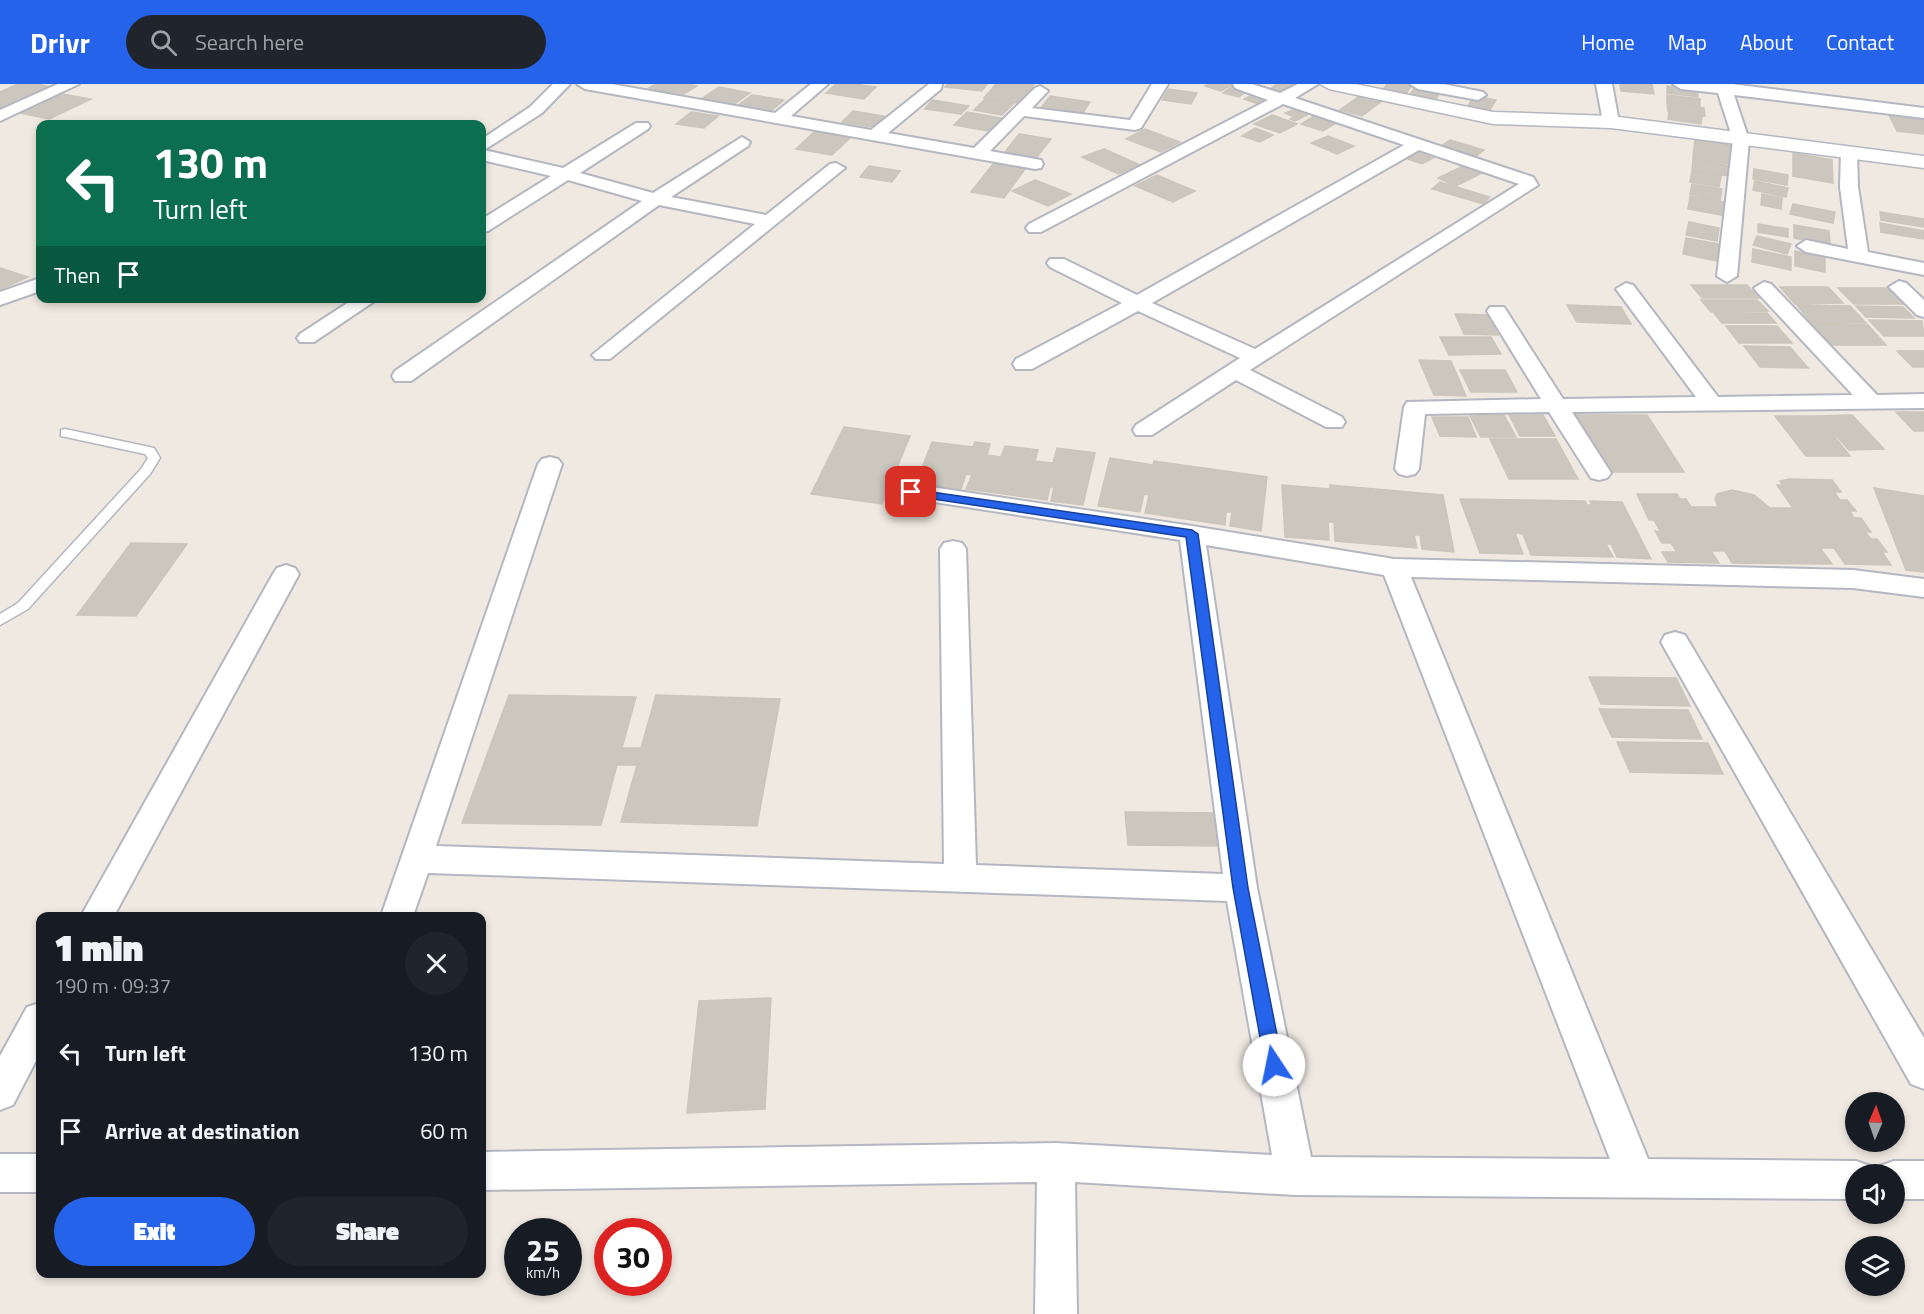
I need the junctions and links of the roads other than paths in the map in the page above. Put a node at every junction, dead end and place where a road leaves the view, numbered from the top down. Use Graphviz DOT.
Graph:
graph roads {
  1 [pos="71,84"];
  2 [pos="562,84"];
  3 [pos="585,84"];
  4 [pos="820,84"];
  5 [pos="1160,84"];
  6 [pos="1310,84"];
  7 [pos="1329,84"];
  8 [pos="1418,84"];
  9 [pos="1604,84"];
  10 [pos="1681,84"];
  11 [pos="1834,84"];
  12 [pos="1240,85"];
  13 [pos="936,86"];
  14 [pos="1724,87"];
  15 [pos="702,90"];
  16 [pos="1040,91"];
  17 [pos="1478,95"];
  18 [pos="1284,98"];
  19 [pos="688,101"];
  20 [pos="1840,103"];
  21 [pos="1021,111"];
  22 [pos="1924,112"];
  23 [pos="0,116"];
  24 [pos="779,118"];
  25 [pos="1611,122"];
  26 [pos="642,126"];
  27 [pos="874,135"];
  28 [pos="1741,140"];
  29 [pos="742,142"];
  30 [pos="486,143"];
  31 [pos="1417,144"];
  32 [pos="1850,152"];
  33 [pos="978,154"];
  34 [pos="486,156"];
  35 [pos="1924,162"];
  36 [pos="1035,164"];
  37 [pos="836,168"];
  38 [pos="566,174"];
  39 [pos="656,199"];
  40 [pos="768,221"];
  41 [pos="486,225"];
  42 [pos="1035,228"];
  43 [pos="1806,246"];
  44 [pos="1859,257"];
  45 [pos="1058,262"];
  46 [pos="1924,269"];
  47 [pos="1727,276"];
  48 [pos="36,286"];
  49 [pos="1899,287"];
  50 [pos="1764,288"];
  51 [pos="1626,289"];
  52 [pos="0,299"];
  53 [pos="361,303"];
  54 [pos="1137,303"];
  55 [pos="1924,310"];
  56 [pos="1497,311"];
  57 [pos="307,338"];
  58 [pos="603,355"];
  59 [pos="1256,357"];
  60 [pos="1024,364"];
  61 [pos="1235,371"];
  62 [pos="403,376"];
  63 [pos="1924,401"];
  64 [pos="1871,402"];
  65 [pos="1556,404"];
  66 [pos="1712,404"];
  67 [pos="1334,422"];
  68 [pos="1144,430"];
  69 [pos="65,433"];
  70 [pos="550,464"];
  71 [pos="1407,469"];
  72 [pos="1599,473"];
  73 [pos="911,492"];
  74 [pos="1192,534"];
  75 [pos="953,549"];
  76 [pos="1394,568"];
  77 [pos="286,574"];
  78 [pos="1924,588"];
  79 [pos="0,620"];
  80 [pos="1675,642"];
  81 [pos="415,859"];
  82 [pos="960,878"];
  83 [pos="1240,888"];
  84 [pos="99,912"];
  85 [pos="398,912"];
  86 [pos="36,1026"];
  87 [pos="1924,1072"];
  88 [pos="0,1092"];
  89 [pos="1056,1162"];
  90 [pos="486,1171"];
  91 [pos="0,1173"];
  92 [pos="36,1173"];
  93 [pos="1295,1176"];
  94 [pos="1637,1179"];
  95 [pos="1845,1180"];
  96 [pos="1905,1180"];
  97 [pos="1924,1180"];
  98 [pos="1056,1314"];
  1 -- 23 [label="street"];
  2 -- 30 [label="street"];
  3 -- 19 [label="street"];
  4 -- 24 [label="street"];
  5 -- 21 [label="street"];
  6 -- 18 [label="street"];
  7 -- 25 [label="street"];
  8 -- 17 [label="street"];
  9 -- 25 [label="street"];
  10 -- 14 [label="street"];
  11 -- 20 [label="street"];
  12 -- 18 [label="street"];
  13 -- 27 [label="street"];
  14 -- 20 [label="street"];
  14 -- 28 [label="street"];
  15 -- 19 [label="street"];
  16 -- 21 [label="street"];
  18 -- 31 [label="street"];
  18 -- 42 [label="street"];
  19 -- 24 [label="street"];
  20 -- 22 [label="street"];
  21 -- 33 [label="street"];
  24 -- 27 [label="street"];
  25 -- 28 [label="street"];
  26 -- 38 [label="street"];
  27 -- 33 [label="street"];
  28 -- 32 [label="street"];
  28 -- 47 [label="street"];
  29 -- 39 [label="street"];
  31 -- 54 [label="street"];
  31 -- 59 [label="street"];
  32 -- 35 [label="street"];
  32 -- 44 [label="street"];
  33 -- 36 [label="street"];
  34 -- 38 [label="street"];
  37 -- 40 [label="street"];
  38 -- 39 [label="street"];
  38 -- 41 [label="street"];
  39 -- 40 [label="street"];
  39 -- 62 [label="street"];
  40 -- 58 [label="street"];
  43 -- 44 [label="street"];
  44 -- 46 [label="street"];
  45 -- 54 [label="street"];
  48 -- 52 [label="street"];
  49 -- 55 [label="street"];
  50 -- 64 [label="street"];
  51 -- 66 [label="street"];
  53 -- 57 [label="street"];
  54 -- 59 [label="street"];
  54 -- 60 [label="street"];
  56 -- 65 [label="street"];
  59 -- 61 [label="street"];
  61 -- 67 [label="street"];
  61 -- 68 [label="street"];
  63 -- 64 [label="street"];
  64 -- 66 [label="street"];
  65 -- 66 [label="street"];
  65 -- 71 [label="street"];
  65 -- 72 [label="street"];
  69 -- 79 [label="lane"];
  70 -- 81 [label="street"];
  73 -- 74 [label="street"];
  74 -- 76 [label="street"];
  74 -- 83 [label="street"];
  75 -- 82 [label="street"];
  76 -- 78 [label="street"];
  76 -- 94 [label="street"];
  77 -- 84 [label="street"];
  80 -- 87 [label="street"];
  81 -- 82 [label="street"];
  81 -- 85 [label="street"];
  82 -- 83 [label="street"];
  83 -- 93 [label="street"];
  86 -- 88 [label="street"];
  89 -- 90 [label="street"];
  89 -- 93 [label="street"];
  89 -- 98 [label="street"];
  91 -- 92 [label="street"];
  93 -- 94 [label="street"];
  94 -- 95 [label="street"];
  96 -- 97 [label="street"];
}
